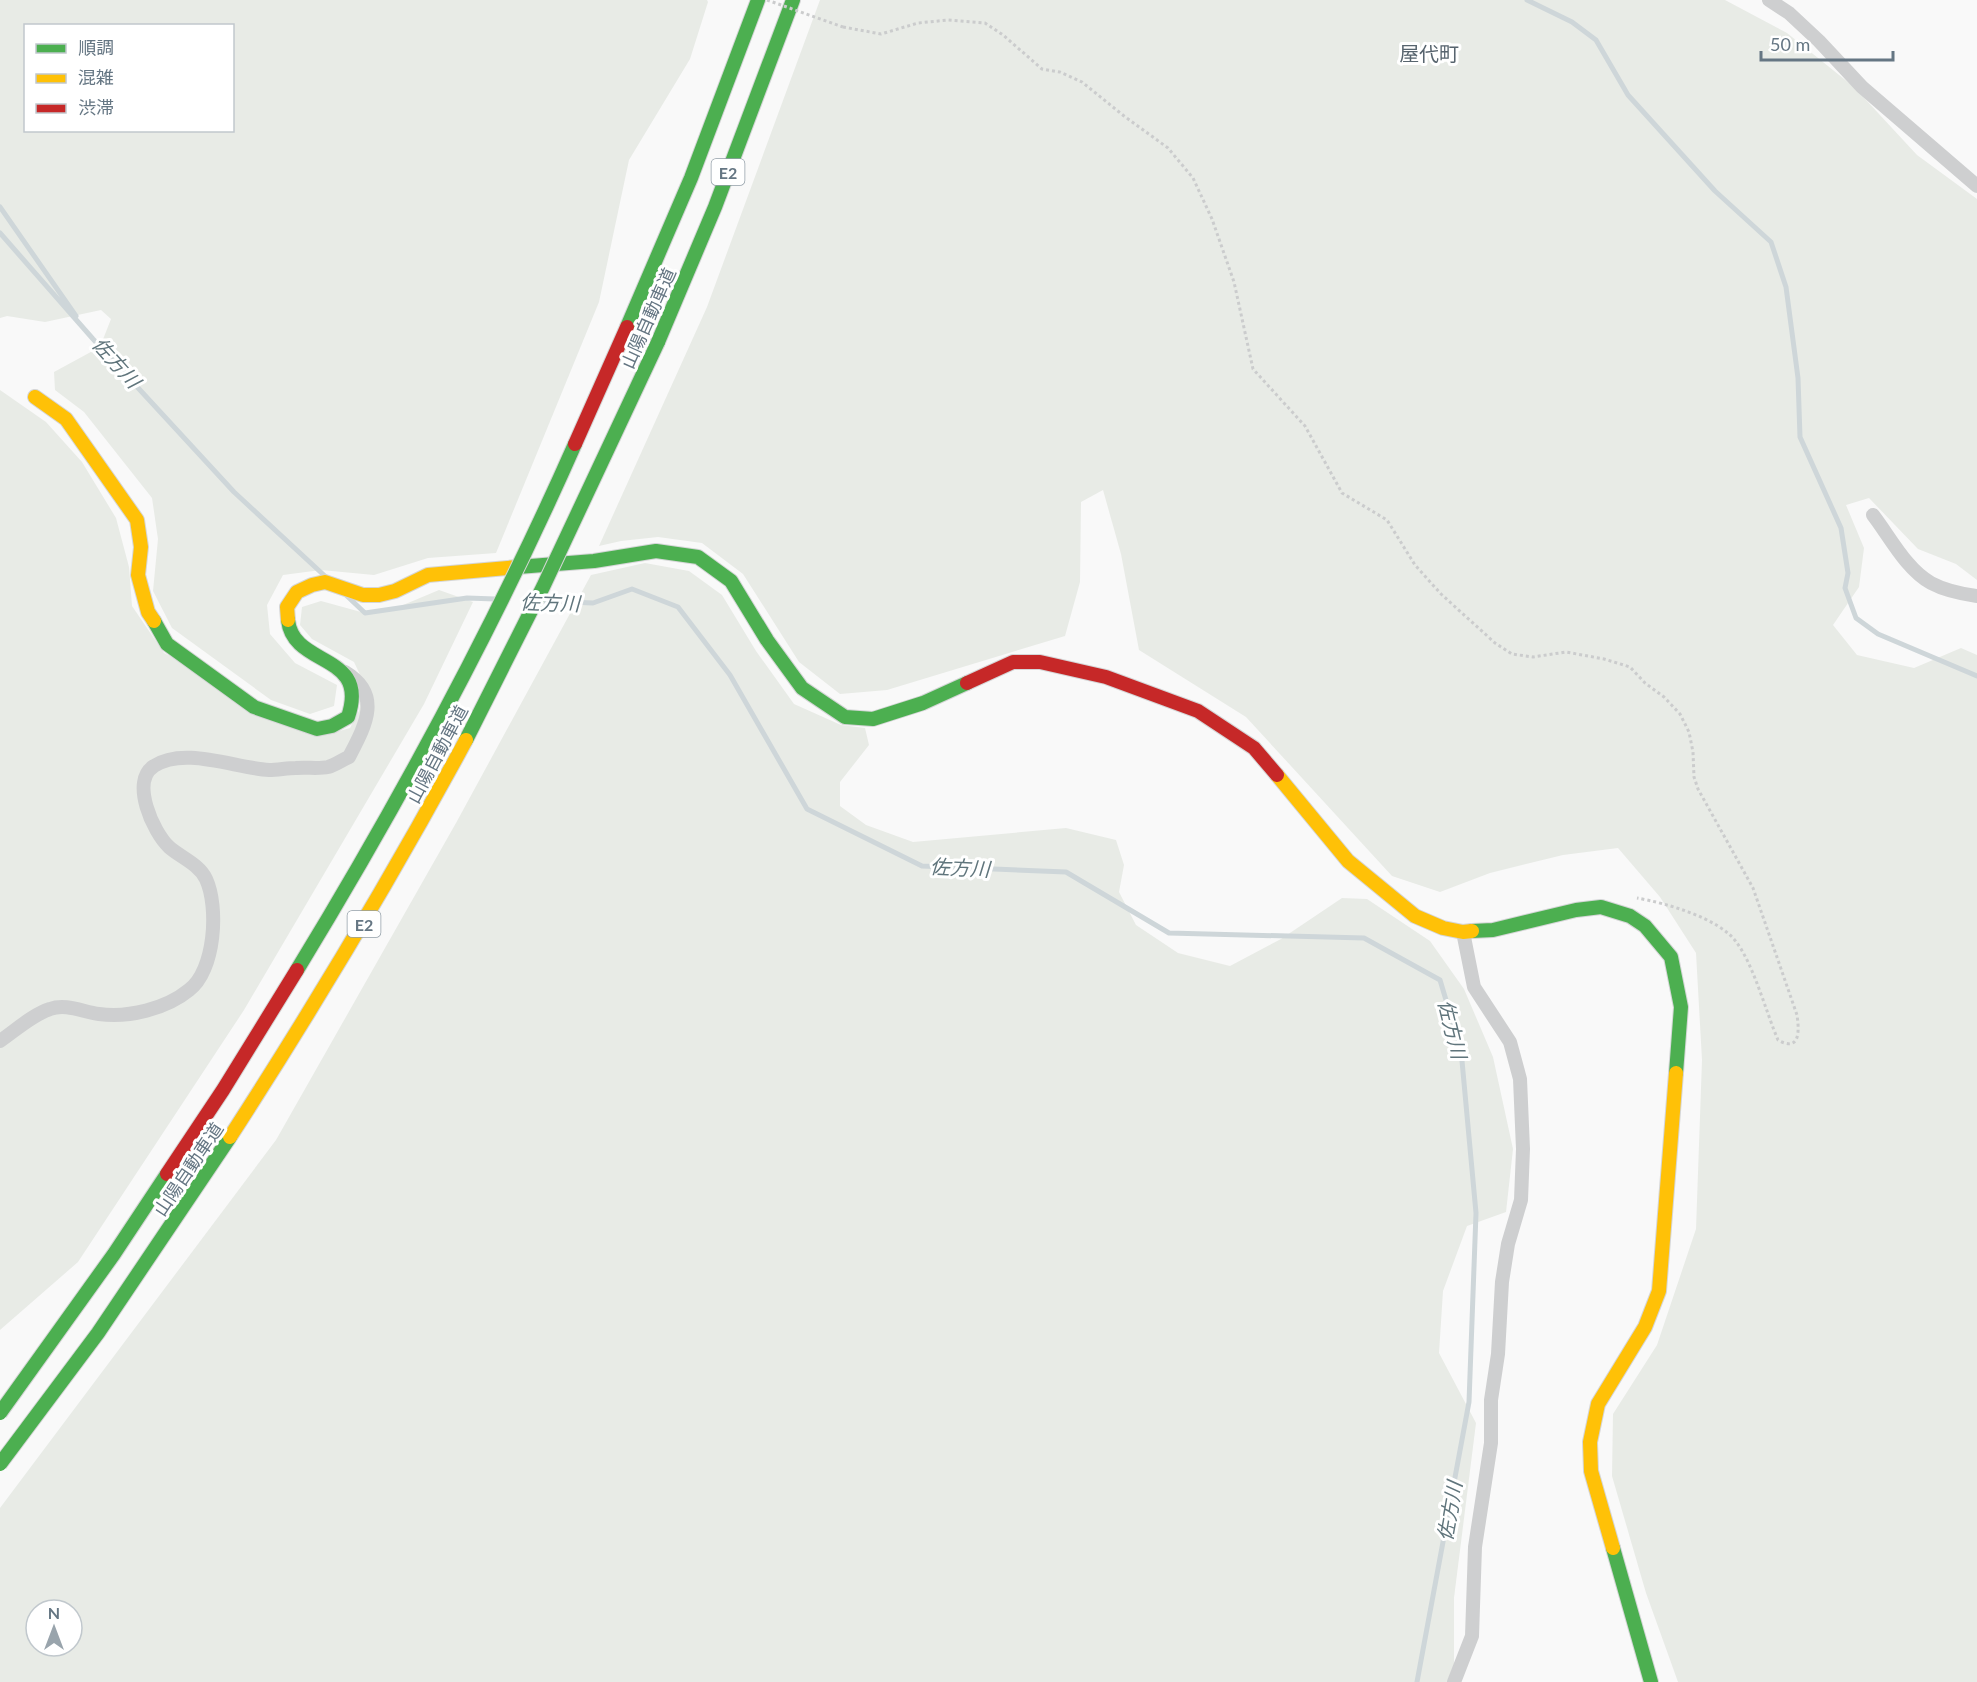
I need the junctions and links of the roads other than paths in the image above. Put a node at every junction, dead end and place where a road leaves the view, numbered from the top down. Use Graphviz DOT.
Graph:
graph roads {
  1 [pos="758,0"];
  2 [pos="793,0"];
  3 [pos="1769,0"];
  4 [pos="1977,186"];
  5 [pos="35,397"];
  6 [pos="1873,515"];
  7 [pos="1977,596"];
  8 [pos="341,670"];
  9 [pos="1463,932"];
  10 [pos="0,1041"];
  11 [pos="0,1413"];
  12 [pos="0,1464"];
  13 [pos="1454,1682"];
  14 [pos="1651,1682"];
  1 -- 11 [label="main road, 山陽自動車道 / E2, bridge"];
  2 -- 12 [label="main road, 山陽自動車道 / E2, bridge"];
  3 -- 4 [label="street"];
  5 -- 8 [label="main road"];
  6 -- 7 [label="street"];
  8 -- 9 [label="main road"];
  8 -- 10 [label="street"];
  9 -- 13 [label="street"];
  9 -- 14 [label="main road"];
}
